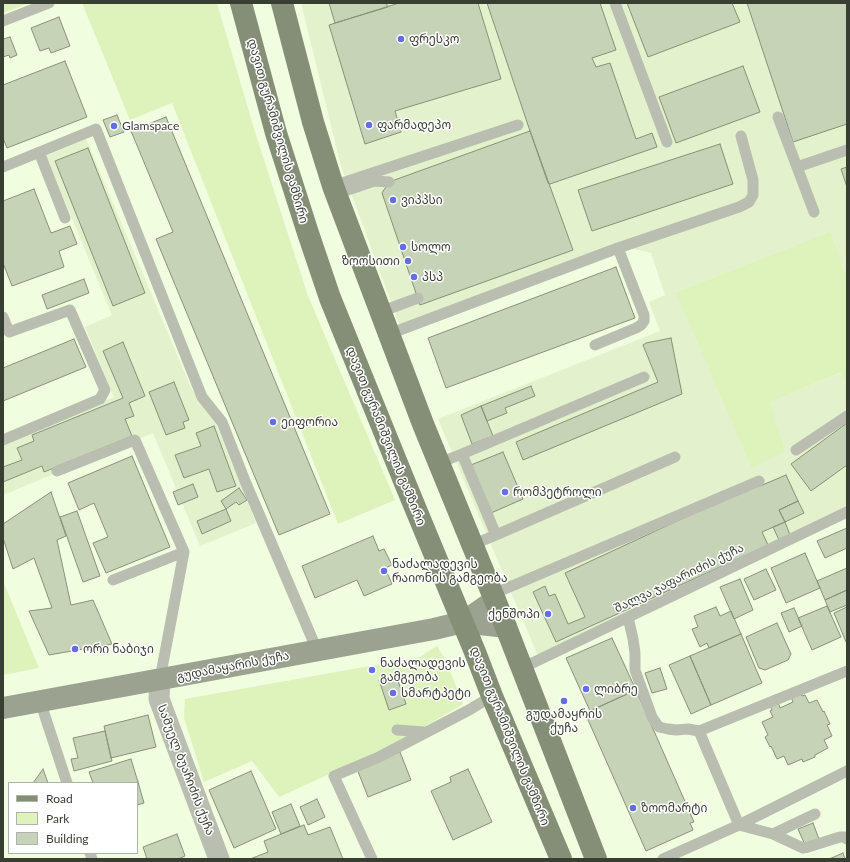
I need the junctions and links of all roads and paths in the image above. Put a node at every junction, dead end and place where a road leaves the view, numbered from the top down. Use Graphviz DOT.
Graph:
graph roads {
  1 [pos="50,3"];
  2 [pos="241,3"];
  3 [pos="282,3"];
  4 [pos="615,3"];
  5 [pos="3,22"];
  6 [pos="778,117"];
  7 [pos="518,125"];
  8 [pos="741,136"];
  9 [pos="667,142"];
  10 [pos="847,150"];
  11 [pos="39,152"];
  12 [pos="3,166"];
  13 [pos="797,167"];
  14 [pos="389,182"];
  15 [pos="334,190"];
  16 [pos="814,212"];
  17 [pos="65,218"];
  18 [pos="618,248"];
  19 [pos="418,298"];
  20 [pos="380,312"];
  21 [pos="3,317"];
  22 [pos="389,334"];
  23 [pos="595,345"];
  24 [pos="644,377"];
  25 [pos="847,416"];
  26 [pos="3,440"];
  27 [pos="796,450"];
  28 [pos="462,454"];
  29 [pos="675,457"];
  30 [pos="439,463"];
  31 [pos="57,471"];
  32 [pos="758,481"];
  33 [pos="847,512"];
  34 [pos="496,535"];
  35 [pos="472,546"];
  36 [pos="184,552"];
  37 [pos="113,580"];
  38 [pos="494,597"];
  39 [pos="628,617"];
  40 [pos="463,622"];
  41 [pos="506,627"];
  42 [pos="317,650"];
  43 [pos="522,668"];
  44 [pos="847,671"];
  45 [pos="160,679"];
  46 [pos="492,696"];
  47 [pos="40,702"];
  48 [pos="3,708"];
  49 [pos="397,730"];
  50 [pos="699,731"];
  51 [pos="425,732"];
  52 [pos="847,771"];
  53 [pos="67,782"];
  54 [pos="815,814"];
  55 [pos="739,825"];
  56 [pos="773,834"];
  57 [pos="847,839"];
  58 [pos="220,859"];
  59 [pos="372,859"];
  60 [pos="561,859"];
  61 [pos="596,859"];
  62 [pos="663,859"];
  1 -- 5 [label="lane"];
  2 -- 40 [label="main road, დავით გურამიშვილის გამზირი"];
  3 -- 15 [label="main road"];
  4 -- 9 [label="lane"];
  6 -- 13 [label="lane"];
  7 -- 15 [label="lane"];
  8 -- 18 [label="lane"];
  10 -- 13 [label="lane"];
  11 -- 12 [label="lane"];
  11 -- 17 [label="lane"];
  11 -- 42 [label="lane"];
  13 -- 16 [label="lane"];
  14 -- 15 [label="lane"];
  15 -- 20 [label="main road"];
  18 -- 22 [label="lane"];
  18 -- 23 [label="lane"];
  19 -- 20 [label="lane"];
  20 -- 22 [label="main road"];
  21 -- 26 [label="lane"];
  22 -- 30 [label="main road"];
  24 -- 28 [label="lane"];
  25 -- 27 [label="lane"];
  28 -- 30 [label="lane"];
  28 -- 34 [label="lane"];
  29 -- 34 [label="lane"];
  30 -- 35 [label="main road"];
  31 -- 36 [label="lane"];
  32 -- 38 [label="lane"];
  33 -- 39 [label="lane, შალვა ჯაფარიძის ქუჩა"];
  34 -- 35 [label="lane"];
  35 -- 38 [label="main road"];
  36 -- 37 [label="lane"];
  36 -- 45 [label="lane"];
  38 -- 40 [label="street"];
  38 -- 41 [label="main road"];
  39 -- 43 [label="lane, შალვა ჯაფარიძის ქუჩა"];
  39 -- 50 [label="lane"];
  40 -- 41 [label="street"];
  40 -- 42 [label="street, გუდამაყარის ქუჩა"];
  40 -- 46 [label="main road, დავით გურამიშვილის გამზირი"];
  41 -- 43 [label="main road"];
  42 -- 45 [label="street, გუდამაყარის ქუჩა"];
  43 -- 61 [label="main road"];
  44 -- 50 [label="lane"];
  45 -- 47 [label="street, გუდამაყარის ქუჩა"];
  45 -- 58 [label="street, სამუელ ბუაჩიძის ქუჩა"];
  46 -- 51 [label="lane"];
  46 -- 60 [label="main road, დავით გურამიშვილის გამზირი"];
  47 -- 48 [label="street, გუდამაყარის ქუჩა"];
  47 -- 53 [label="lane"];
  49 -- 51 [label="lane"];
  50 -- 55 [label="lane"];
  51 -- 59 [label="lane"];
  52 -- 55 [label="lane"];
  54 -- 56 [label="lane"];
  55 -- 56 [label="lane"];
  55 -- 62 [label="lane"];
  56 -- 57 [label="lane"];
}
